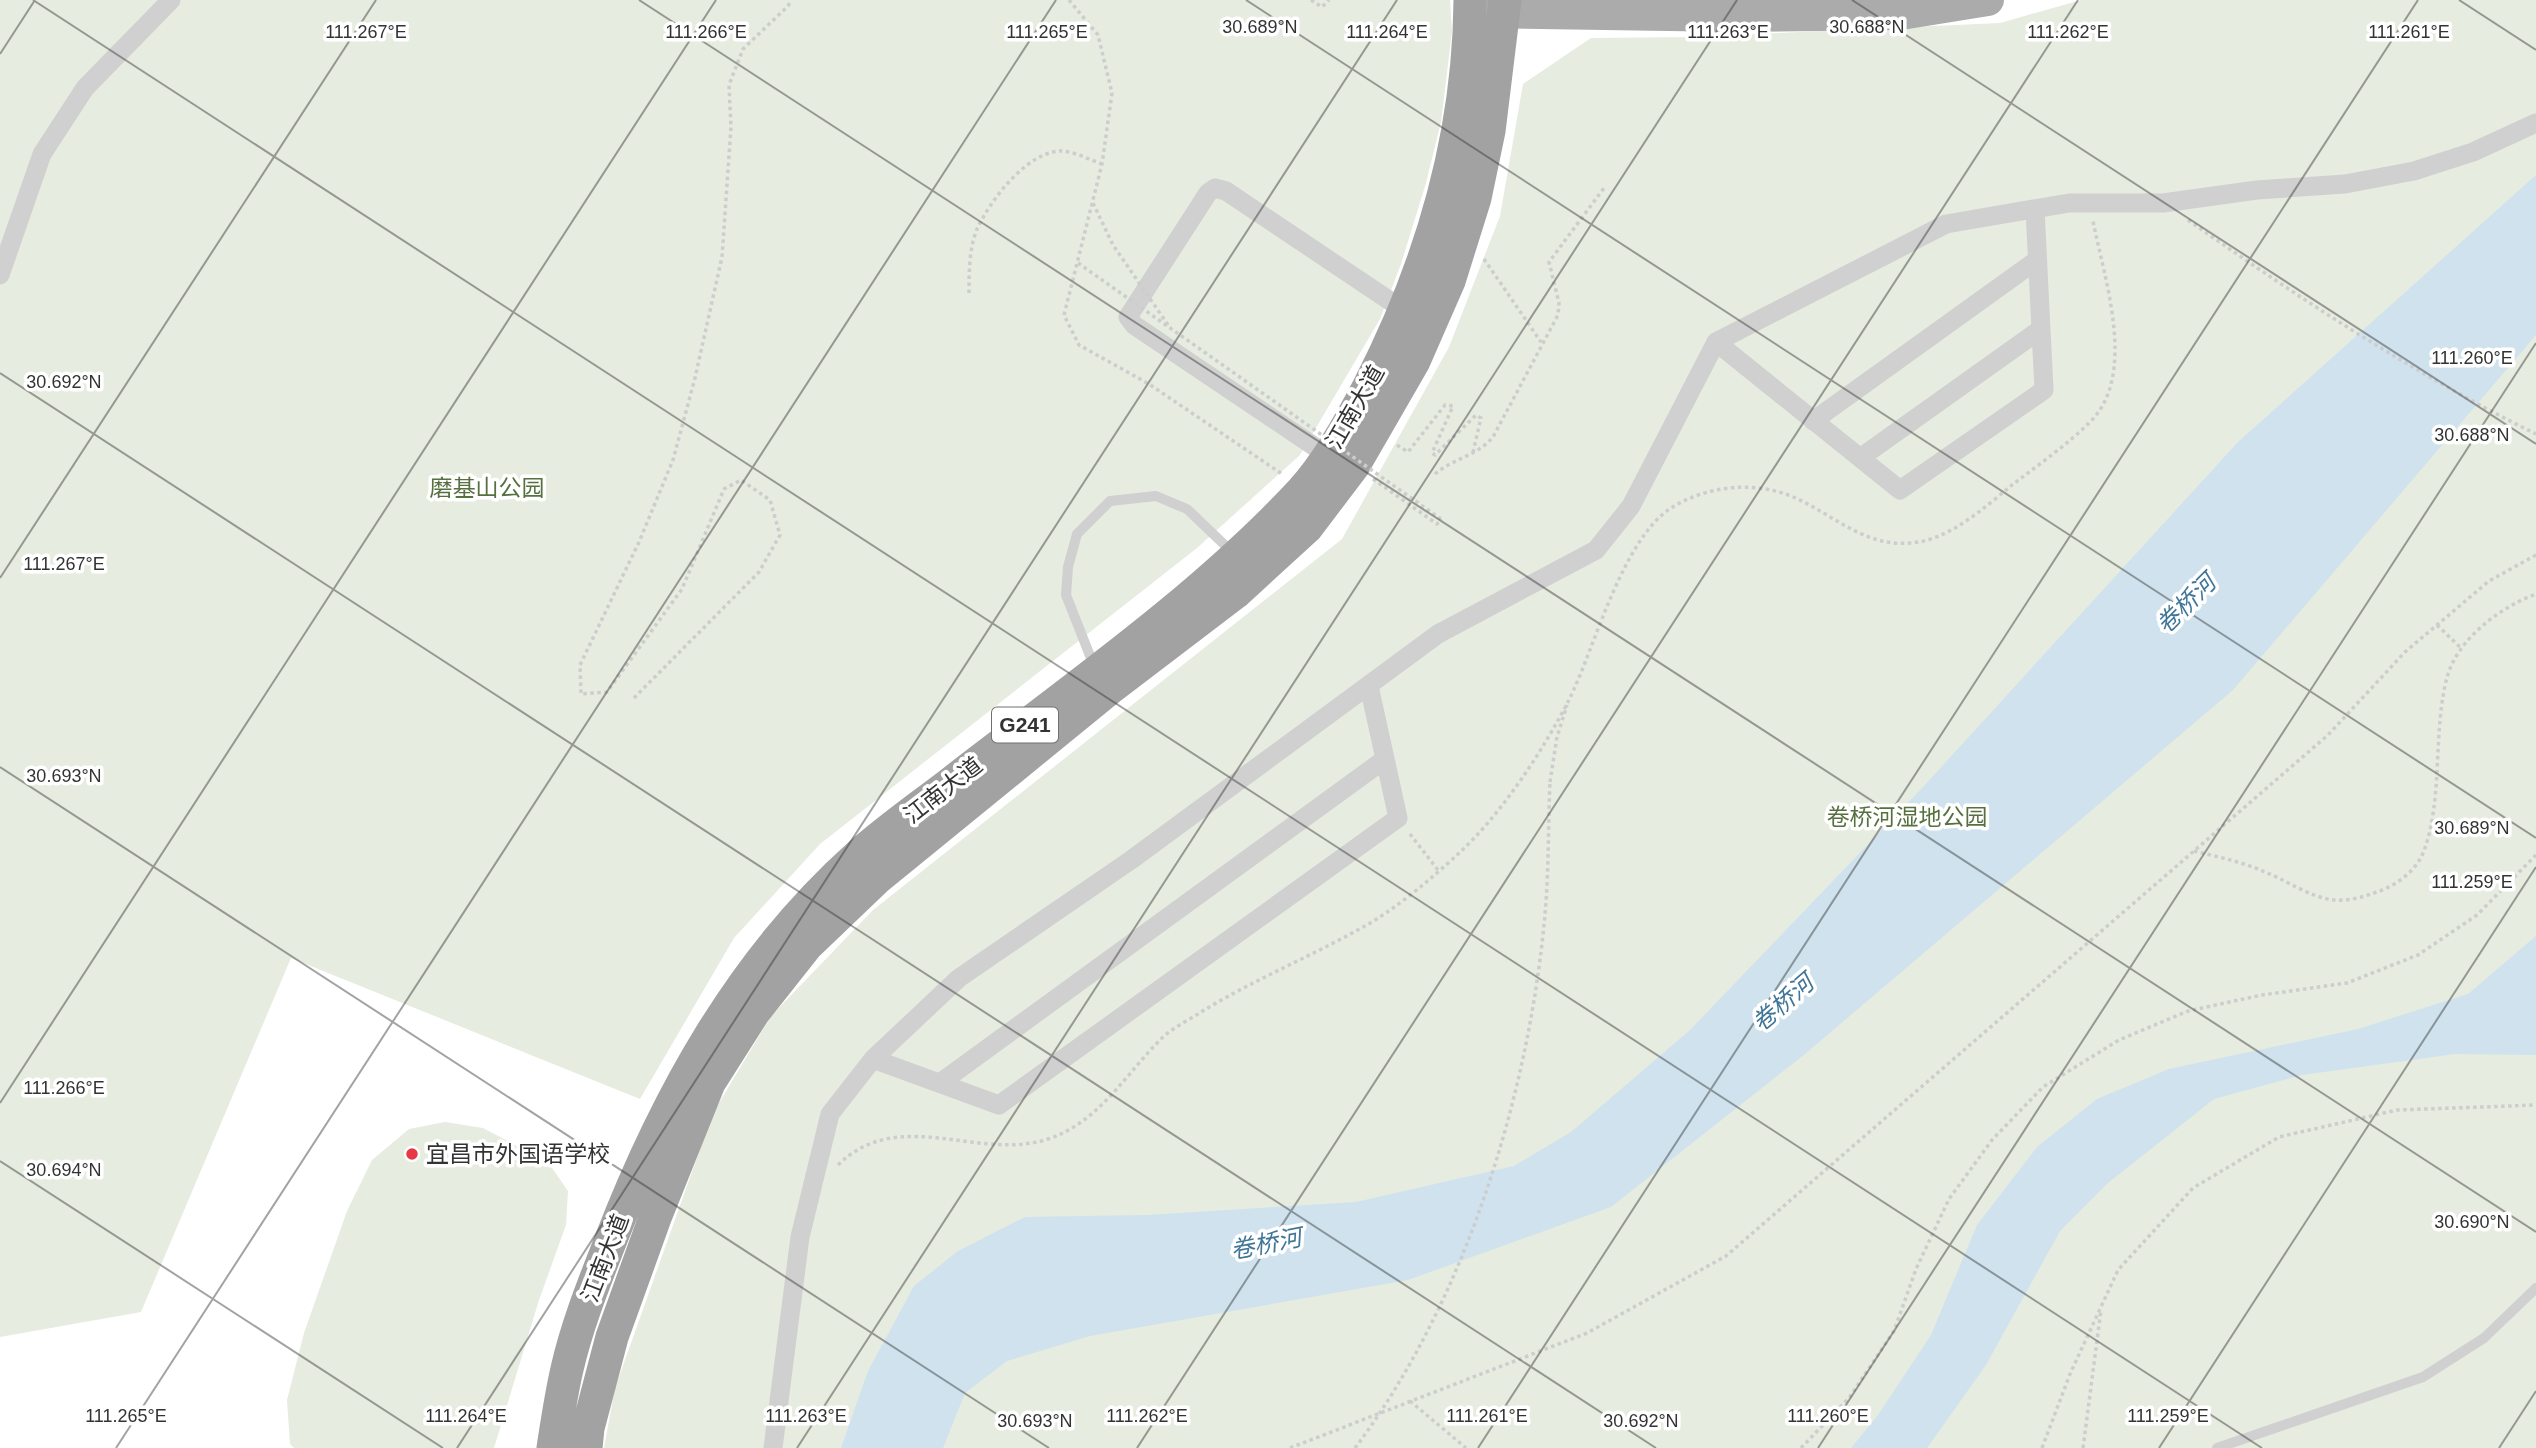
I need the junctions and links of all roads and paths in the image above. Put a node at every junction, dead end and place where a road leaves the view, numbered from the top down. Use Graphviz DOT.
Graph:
graph roads {
  1 [pos="171,0"];
  2 [pos="791,0"];
  3 [pos="1311,0"];
  4 [pos="1329,0"];
  5 [pos="1988,0"];
  6 [pos="1470,6"];
  7 [pos="1506,6"];
  8 [pos="2536,123"];
  9 [pos="1102,164"];
  10 [pos="1604,188"];
  11 [pos="1093,203"];
  12 [pos="2089,203"];
  13 [pos="2163,203"];
  14 [pos="2035,209"];
  15 [pos="1465,232"];
  16 [pos="2037,260"];
  17 [pos="1078,263"];
  18 [pos="1,268"];
  19 [pos="969,293"];
  20 [pos="1405,311"];
  21 [pos="1171,329"];
  22 [pos="2041,329"];
  23 [pos="1541,342"];
  24 [pos="1716,342"];
  25 [pos="1812,421"];
  26 [pos="1374,430"];
  27 [pos="2536,434"];
  28 [pos="1472,453"];
  29 [pos="1860,458"];
  30 [pos="1340,460"];
  31 [pos="1435,474"];
  32 [pos="1235,555"];
  33 [pos="2536,555"];
  34 [pos="2536,594"];
  35 [pos="2437,625"];
  36 [pos="2462,649"];
  37 [pos="1096,670"];
  38 [pos="1369,686"];
  39 [pos="634,698"];
  40 [pos="1569,700"];
  41 [pos="1385,759"];
  42 [pos="1398,818"];
  43 [pos="2194,851"];
  44 [pos="2536,855"];
  45 [pos="1438,870"];
  46 [pos="873,1059"];
  47 [pos="940,1083"];
  48 [pos="2536,1105"];
  49 [pos="830,1172"];
  50 [pos="2536,1288"];
  51 [pos="2102,1304"];
  52 [pos="1410,1401"];
  53 [pos="553,1448"];
  54 [pos="586,1448"];
  55 [pos="773,1448"];
  56 [pos="1290,1448"];
  57 [pos="1356,1448"];
  58 [pos="1466,1448"];
  59 [pos="1801,1448"];
  60 [pos="2042,1448"];
  61 [pos="2082,1448"];
  62 [pos="2217,1448"];
  1 -- 18 [label="street"];
  2 -- 39 [label="path"];
  3 -- 4 [label="path"];
  5 -- 7 [label="main road"];
  6 -- 7 [label="main road"];
  6 -- 20 [label="highway, 江南大道 / G241"];
  7 -- 15 [label="highway, 江南大道 / G241"];
  8 -- 13 [label="street"];
  9 -- 19 [label="path"];
  10 -- 23 [label="path"];
  11 -- 21 [label="path, bridge"];
  12 -- 13 [label="street"];
  12 -- 14 [label="street"];
  12 -- 40 [label="path"];
  13 -- 27 [label="path"];
  14 -- 16 [label="street"];
  14 -- 24 [label="street"];
  15 -- 23 [label="path"];
  15 -- 26 [label="highway, 江南大道 / G241"];
  16 -- 22 [label="street"];
  16 -- 25 [label="street"];
  17 -- 21 [label="path, bridge"];
  20 -- 30 [label="highway, 江南大道 / G241"];
  20 -- 30 [label="street"];
  21 -- 30 [label="path, bridge"];
  22 -- 29 [label="street"];
  22 -- 29 [label="street"];
  23 -- 28 [label="path"];
  24 -- 25 [label="street"];
  24 -- 38 [label="street"];
  25 -- 29 [label="street"];
  26 -- 28 [label="path"];
  26 -- 30 [label="highway, 江南大道 / G241"];
  28 -- 31 [label="path"];
  30 -- 32 [label="highway, 江南大道 / G241"];
  30 -- 54 [label="highway, 江南大道 / G241"];
  32 -- 37 [label="highway, 江南大道 / G241"];
  32 -- 37 [label="lane"];
  33 -- 35 [label="path"];
  34 -- 36 [label="path"];
  35 -- 36 [label="path"];
  35 -- 43 [label="path"];
  36 -- 43 [label="path"];
  37 -- 53 [label="highway, 江南大道 / G241"];
  38 -- 41 [label="street"];
  38 -- 46 [label="street"];
  40 -- 45 [label="path"];
  40 -- 57 [label="path, bridge"];
  41 -- 42 [label="street"];
  41 -- 47 [label="street"];
  42 -- 45 [label="path"];
  42 -- 47 [label="street"];
  43 -- 52 [label="path"];
  44 -- 59 [label="path"];
  45 -- 49 [label="path"];
  46 -- 47 [label="street"];
  46 -- 55 [label="street"];
  48 -- 51 [label="path"];
  50 -- 62 [label="lane"];
  51 -- 60 [label="path"];
  51 -- 61 [label="path"];
  52 -- 56 [label="path"];
  52 -- 58 [label="path"];
}
